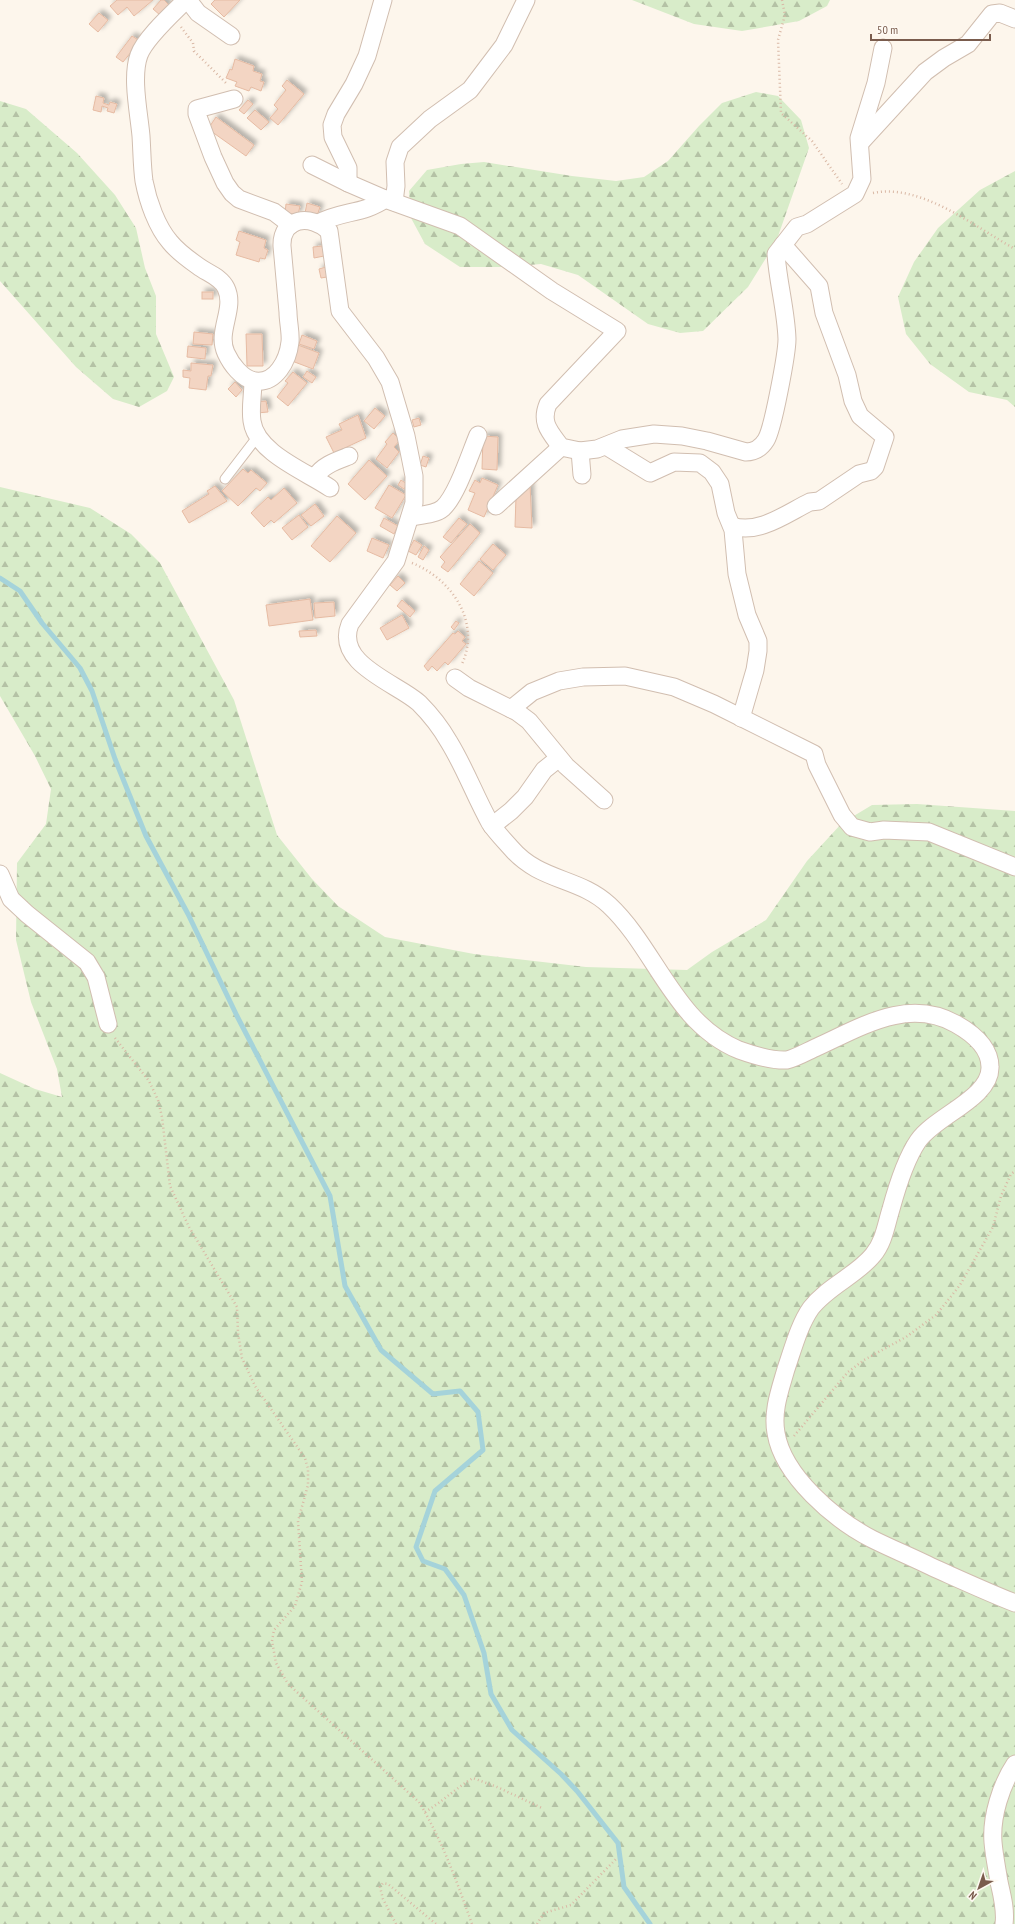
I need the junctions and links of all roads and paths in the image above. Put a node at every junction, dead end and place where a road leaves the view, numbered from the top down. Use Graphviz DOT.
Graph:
graph roads {
  1 [pos="383,0"];
  2 [pos="526,0"];
  3 [pos="189,2"];
  4 [pos="1015,19"];
  5 [pos="231,36"];
  6 [pos="883,48"];
  7 [pos="234,99"];
  8 [pos="860,143"];
  9 [pos="312,165"];
  10 [pos="348,183"];
  11 [pos="390,201"];
  12 [pos="319,223"];
  13 [pos="291,225"];
  14 [pos="783,245"];
  15 [pos="253,381"];
  16 [pos="478,435"];
  17 [pos="258,436"];
  18 [pos="606,446"];
  19 [pos="561,447"];
  20 [pos="580,451"];
  21 [pos="349,456"];
  22 [pos="582,475"];
  23 [pos="316,477"];
  24 [pos="225,479"];
  25 [pos="330,488"];
  26 [pos="496,506"];
  27 [pos="410,517"];
  28 [pos="732,526"];
  29 [pos="397,557"];
  30 [pos="455,678"];
  31 [pos="512,709"];
  32 [pos="741,718"];
  33 [pos="559,758"];
  34 [pos="604,800"];
  35 [pos="492,826"];
  36 [pos="1015,866"];
  37 [pos="0,874"];
  38 [pos="108,1024"];
  39 [pos="1015,1171"];
  40 [pos="781,1452"];
  41 [pos="1015,1602"];
  42 [pos="1015,1764"];
  43 [pos="542,1808"];
  44 [pos="425,1812"];
  45 [pos="616,1859"];
  46 [pos="396,1924"];
  47 [pos="436,1924"];
  48 [pos="472,1924"];
  49 [pos="536,1924"];
  50 [pos="1004,1924"];
  1 -- 10 [label="street"];
  2 -- 11 [label="street"];
  3 -- 5 [label="street"];
  3 -- 7 [label="path"];
  3 -- 15 [label="street"];
  4 -- 8 [label="street"];
  6 -- 8 [label="street"];
  7 -- 13 [label="street"];
  8 -- 14 [label="street"];
  9 -- 10 [label="street"];
  10 -- 11 [label="street"];
  11 -- 12 [label="street"];
  11 -- 19 [label="street"];
  12 -- 13 [label="street"];
  12 -- 27 [label="street"];
  13 -- 15 [label="street"];
  14 -- 18 [label="street"];
  14 -- 28 [label="street"];
  15 -- 17 [label="street"];
  16 -- 27 [label="street"];
  17 -- 23 [label="street"];
  17 -- 24 [label="lane"];
  18 -- 20 [label="street"];
  18 -- 28 [label="street"];
  19 -- 20 [label="street"];
  19 -- 26 [label="street"];
  20 -- 22 [label="street"];
  21 -- 23 [label="street"];
  23 -- 25 [label="street"];
  27 -- 29 [label="street"];
  28 -- 32 [label="street"];
  29 -- 30 [label="path"];
  29 -- 35 [label="street"];
  30 -- 31 [label="street"];
  31 -- 32 [label="street"];
  31 -- 33 [label="street"];
  32 -- 36 [label="street"];
  33 -- 34 [label="street"];
  33 -- 35 [label="street"];
  35 -- 40 [label="street"];
  37 -- 38 [label="street"];
  38 -- 44 [label="path"];
  39 -- 40 [label="path"];
  40 -- 41 [label="street"];
  42 -- 50 [label="street"];
  43 -- 44 [label="path"];
  44 -- 48 [label="path"];
  45 -- 49 [label="path"];
  46 -- 47 [label="path"];
}
